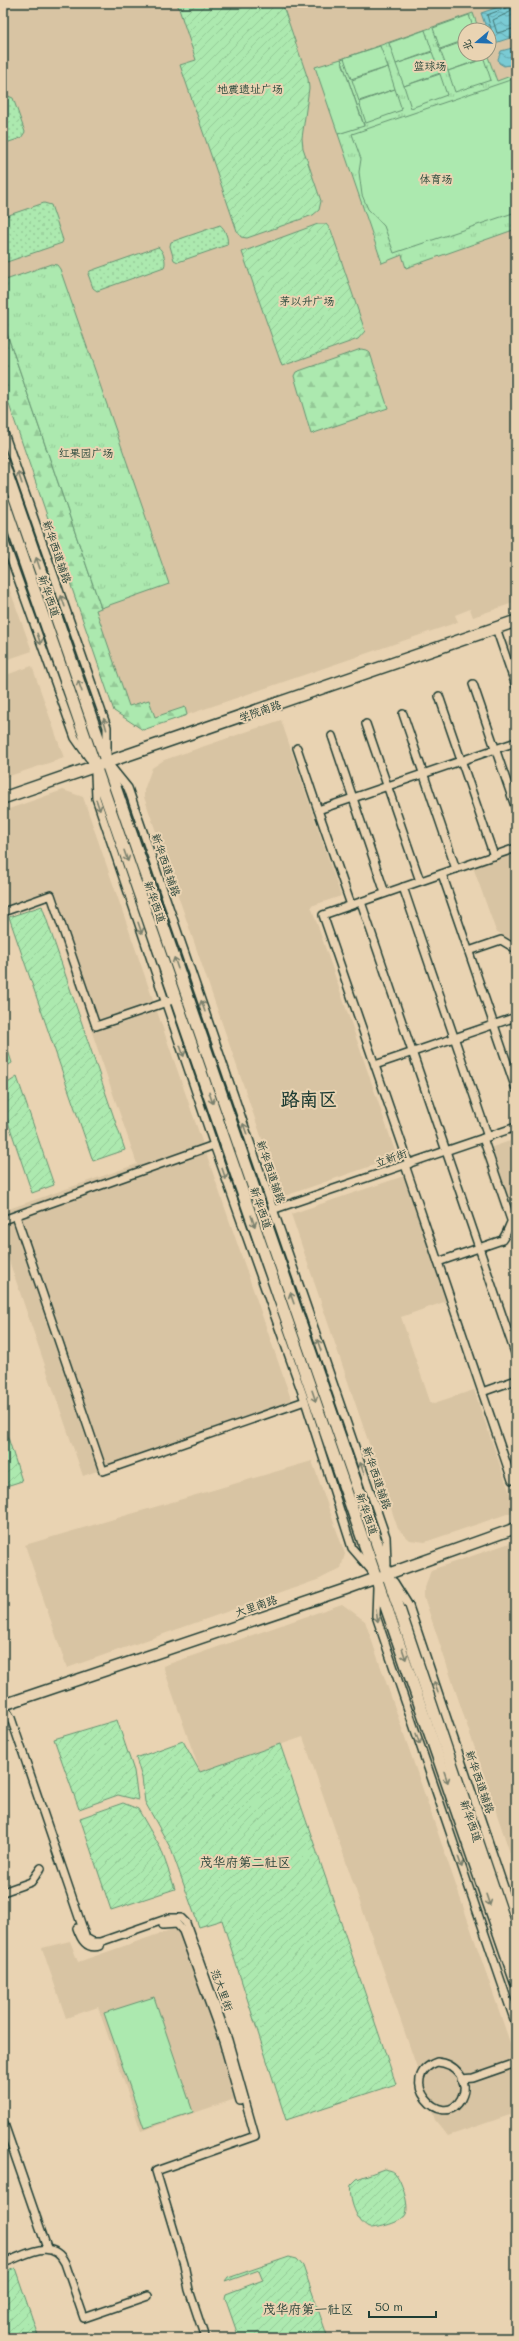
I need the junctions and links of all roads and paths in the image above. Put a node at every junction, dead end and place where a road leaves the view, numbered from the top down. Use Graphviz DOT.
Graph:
graph roads {
  1 [pos="3,430"];
  2 [pos="3,463"];
  3 [pos="3,500"];
  4 [pos="3,537"];
  5 [pos="516,622"];
  6 [pos="496,628"];
  7 [pos="473,684"];
  8 [pos="516,686"];
  9 [pos="439,696"];
  10 [pos="403,714"];
  11 [pos="366,724"];
  12 [pos="332,736"];
  13 [pos="516,742"];
  14 [pos="297,748"];
  15 [pos="495,749"];
  16 [pos="462,761"];
  17 [pos="107,762"];
  18 [pos="95,766"];
  19 [pos="423,774"];
  20 [pos="388,786"];
  21 [pos="3,798"];
  22 [pos="353,798"];
  23 [pos="516,809"];
  24 [pos="318,810"];
  25 [pos="516,848"];
  26 [pos="494,856"];
  27 [pos="456,869"];
  28 [pos="442,874"];
  29 [pos="420,881"];
  30 [pos="404,887"];
  31 [pos="385,893"];
  32 [pos="361,902"];
  33 [pos="351,905"];
  34 [pos="3,912"];
  35 [pos="516,949"];
  36 [pos="469,951"];
  37 [pos="171,1001"];
  38 [pos="516,1017"];
  39 [pos="494,1024"];
  40 [pos="455,1038"];
  41 [pos="413,1052"];
  42 [pos="375,1065"];
  43 [pos="516,1089"];
  44 [pos="516,1127"];
  45 [pos="486,1137"];
  46 [pos="214,1145"];
  47 [pos="446,1151"];
  48 [pos="407,1164"];
  49 [pos="272,1210"];
  50 [pos="16,1216"];
  51 [pos="514,1217"];
  52 [pos="3,1220"];
  53 [pos="479,1248"];
  54 [pos="438,1262"];
  55 [pos="513,1337"];
  56 [pos="516,1356"];
  57 [pos="516,1380"];
  58 [pos="482,1392"];
  59 [pos="305,1401"];
  60 [pos="516,1479"];
  61 [pos="516,1528"];
  62 [pos="382,1575"];
  63 [pos="3,1706"];
  64 [pos="41,1868"];
  65 [pos="3,1892"];
  66 [pos="516,1923"];
  67 [pos="516,1955"];
  68 [pos="516,1982"];
  69 [pos="516,2025"];
  70 [pos="516,2063"];
  71 [pos="461,2079"];
  72 [pos="3,2121"];
  73 [pos="47,2248"];
  74 [pos="3,2263"];
  75 [pos="148,2296"];
  76 [pos="201,2338"];
  77 [pos="206,2338"];
  17 -- 1 [label="street, 新华西道辅路, one-way"];
  17 -- 2 [label="main road, 新华西道, one-way"];
  3 -- 18 [label="main road, 新华西道"];
  4 -- 18 [label="street, one-way"];
  5 -- 6 [label="main road, 学院南路"];
  6 -- 8 [label="street"];
  6 -- 17 [label="main road, 学院南路"];
  7 -- 15 [label="street"];
  9 -- 16 [label="street"];
  10 -- 19 [label="street"];
  11 -- 20 [label="street"];
  12 -- 22 [label="street"];
  13 -- 15 [label="street"];
  14 -- 24 [label="street"];
  15 -- 16 [label="street"];
  15 -- 23 [label="street"];
  16 -- 19 [label="street"];
  16 -- 26 [label="street"];
  17 -- 18 [label="main road, 学院南路"];
  49 -- 17 [label="street, 新华西道辅路, one-way"];
  62 -- 17 [label="main road, 新华西道, one-way"];
  18 -- 21 [label="main road, 学院南路"];
  18 -- 37 [label="main road, 新华西道, one-way"];
  19 -- 20 [label="street"];
  19 -- 27 [label="street"];
  20 -- 22 [label="street"];
  20 -- 29 [label="street"];
  22 -- 24 [label="street"];
  22 -- 31 [label="street"];
  24 -- 33 [label="street"];
  25 -- 26 [label="street"];
  26 -- 27 [label="street"];
  27 -- 28 [label="street"];
  28 -- 29 [label="street"];
  28 -- 36 [label="street"];
  29 -- 30 [label="street"];
  30 -- 31 [label="street"];
  30 -- 40 [label="street"];
  31 -- 32 [label="street"];
  32 -- 33 [label="street"];
  32 -- 41 [label="street"];
  33 -- 42 [label="street"];
  34 -- 37 [label="street"];
  35 -- 36 [label="street"];
  36 -- 39 [label="street"];
  37 -- 46 [label="street, 新华西道辅路, one-way"];
  37 -- 62 [label="main road, 新华西道, one-way"];
  38 -- 39 [label="street"];
  39 -- 40 [label="street"];
  39 -- 43 [label="street"];
  40 -- 41 [label="street"];
  40 -- 45 [label="street"];
  41 -- 42 [label="street"];
  41 -- 47 [label="street"];
  42 -- 48 [label="street"];
  44 -- 45 [label="street, 立新街"];
  45 -- 47 [label="street, 立新街"];
  45 -- 51 [label="street"];
  46 -- 50 [label="street"];
  46 -- 59 [label="street, 新华西道辅路, one-way"];
  47 -- 48 [label="street, 立新街"];
  47 -- 53 [label="street"];
  48 -- 49 [label="street, 立新街"];
  48 -- 54 [label="street"];
  62 -- 49 [label="street, 新华西道辅路, one-way"];
  50 -- 52 [label="street"];
  50 -- 59 [label="street"];
  51 -- 53 [label="street"];
  53 -- 54 [label="street"];
  53 -- 55 [label="street"];
  54 -- 58 [label="street"];
  55 -- 56 [label="street"];
  57 -- 58 [label="street"];
  58 -- 60 [label="street"];
  59 -- 62 [label="street, 新华西道辅路"];
  61 -- 62 [label="street, 大里南路"];
  62 -- 63 [label="street, 大里南路"];
  66 -- 62 [label="street, 新华西道辅路, one-way"];
  62 -- 67 [label="main road, 新华西道"];
  62 -- 68 [label="main road, 新华西道, one-way"];
  62 -- 69 [label="street, 新华西道辅路, one-way"];
  63 -- 76 [label="street, 范大里街"];
  63 -- 77 [label="street, 范大里街"];
  64 -- 65 [label="street"];
  70 -- 71 [label="street"];
  71 -- 71 [label="street"];
  72 -- 73 [label="street"];
  73 -- 74 [label="street"];
  73 -- 75 [label="street"];
}
